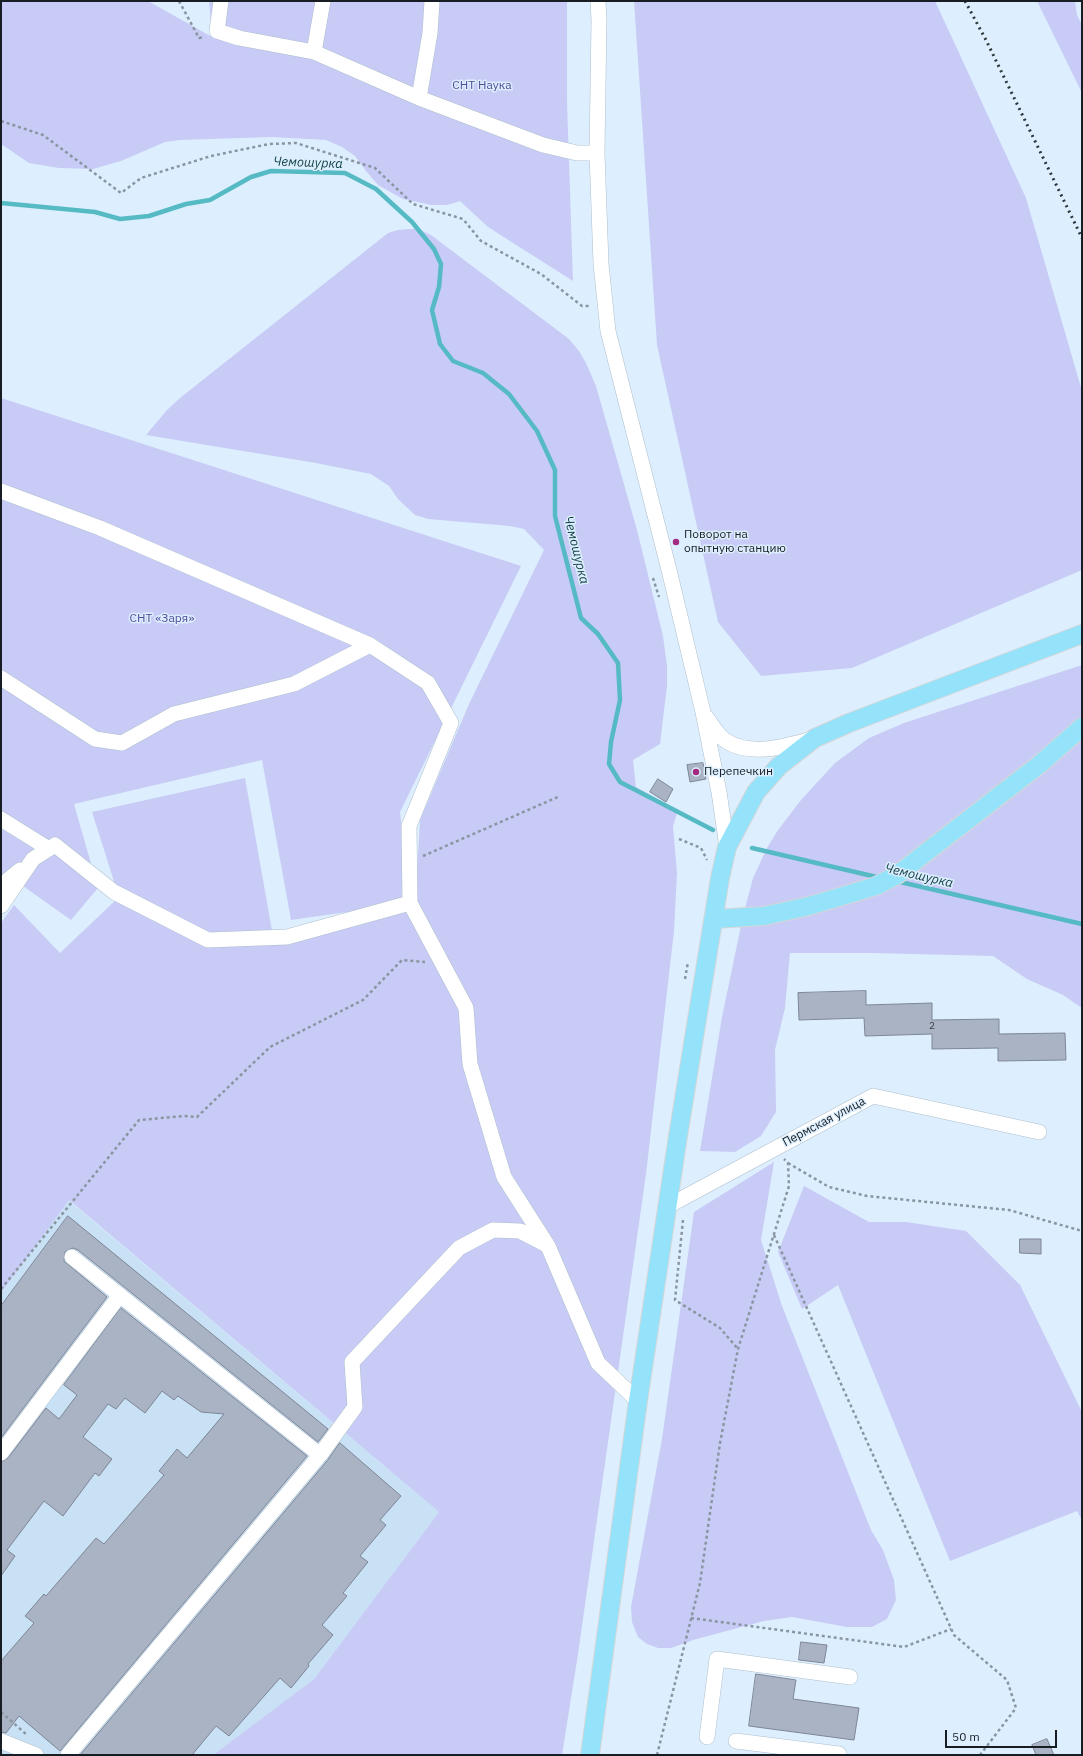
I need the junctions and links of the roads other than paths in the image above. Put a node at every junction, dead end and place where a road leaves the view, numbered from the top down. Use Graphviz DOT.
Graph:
graph roads {
  1 [pos="221,1"];
  2 [pos="323,1"];
  3 [pos="432,1"];
  4 [pos="598,1"];
  5 [pos="314,52"];
  6 [pos="419,98"];
  7 [pos="598,153"];
  8 [pos="1,491"];
  9 [pos="1082,634"];
  10 [pos="370,645"];
  11 [pos="1,678"];
  12 [pos="703,712"];
  13 [pos="1082,727"];
  14 [pos="815,738"];
  15 [pos="1,819"];
  16 [pos="727,848"];
  17 [pos="49,849"];
  18 [pos="33,859"];
  19 [pos="1,883"];
  20 [pos="410,903"];
  21 [pos="1,906"];
  22 [pos="714,920"];
  23 [pos="1039,1132"];
  24 [pos="668,1206"];
  25 [pos="548,1246"];
  26 [pos="72,1257"];
  27 [pos="120,1295"];
  28 [pos="638,1401"];
  29 [pos="1,1453"];
  30 [pos="320,1455"];
  31 [pos="850,1677"];
  32 [pos="707,1737"];
  33 [pos="736,1740"];
  34 [pos="1,1741"];
  35 [pos="839,1754"];
  36 [pos="36,1755"];
  37 [pos="68,1755"];
  38 [pos="590,1755"];
  1 -- 5 [label="street"];
  2 -- 5 [label="street"];
  3 -- 6 [label="street"];
  4 -- 7 [label="street"];
  5 -- 6 [label="street"];
  6 -- 7 [label="street"];
  7 -- 12 [label="street"];
  8 -- 10 [label="street"];
  9 -- 14 [label="main road"];
  10 -- 11 [label="street"];
  10 -- 20 [label="street"];
  12 -- 14 [label="street"];
  12 -- 16 [label="street"];
  13 -- 22 [label="main road"];
  14 -- 16 [label="main road"];
  15 -- 17 [label="street"];
  16 -- 22 [label="main road"];
  17 -- 18 [label="street"];
  17 -- 20 [label="street"];
  18 -- 19 [label="street"];
  18 -- 21 [label="street"];
  20 -- 25 [label="street"];
  22 -- 24 [label="main road"];
  23 -- 24 [label="street, Пермская улица"];
  24 -- 28 [label="main road"];
  25 -- 28 [label="street"];
  25 -- 30 [label="street"];
  26 -- 27 [label="street"];
  27 -- 29 [label="street"];
  27 -- 30 [label="street"];
  28 -- 38 [label="main road"];
  30 -- 37 [label="street"];
  31 -- 32 [label="street"];
  33 -- 35 [label="street"];
  34 -- 36 [label="street"];
}
